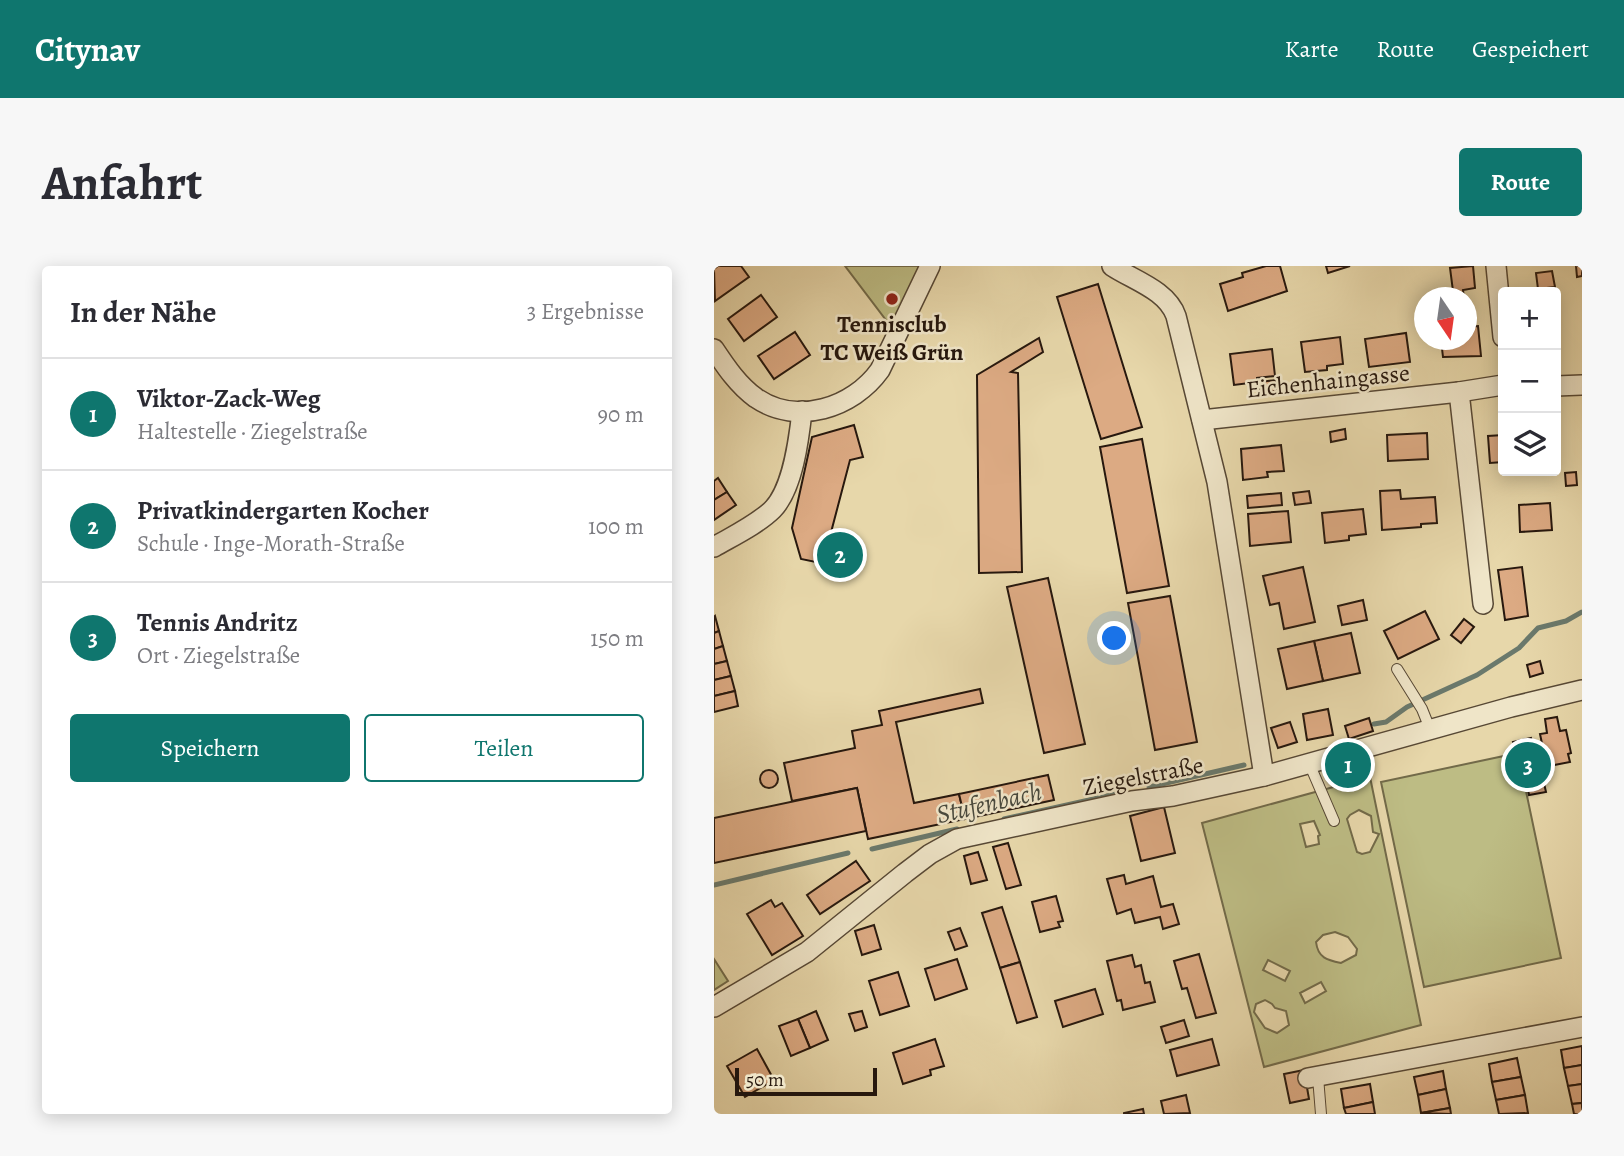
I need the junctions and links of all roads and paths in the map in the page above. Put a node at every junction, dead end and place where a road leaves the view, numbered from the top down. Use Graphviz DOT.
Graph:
graph roads {
  1 [pos="930,266"];
  2 [pos="1112,266"];
  3 [pos="1496,266"];
  4 [pos="1498,287"];
  5 [pos="714,349"];
  6 [pos="1498,386"];
  7 [pos="1561,386"];
  8 [pos="1582,386"];
  9 [pos="1459,392"];
  10 [pos="802,411"];
  11 [pos="1202,420"];
  12 [pos="714,547"];
  13 [pos="1483,604"];
  14 [pos="1397,669"];
  15 [pos="1582,690"];
  16 [pos="1430,729"];
  17 [pos="1309,763"];
  18 [pos="1264,776"];
  19 [pos="1334,821"];
  20 [pos="714,1007"];
  21 [pos="1582,1027"];
  22 [pos="1313,1078"];
  23 [pos="1321,1114"];
  1 -- 10 [label="street"];
  2 -- 11 [label="street"];
  3 -- 4 [label="street"];
  5 -- 10 [label="street"];
  6 -- 9 [label="street, Eichenhaingasse"];
  7 -- 8 [label="street"];
  9 -- 11 [label="street, Eichenhaingasse"];
  9 -- 13 [label="street"];
  10 -- 12 [label="street"];
  11 -- 18 [label="street"];
  14 -- 16 [label="lane"];
  15 -- 16 [label="street, Ziegelstraße"];
  16 -- 17 [label="street, Ziegelstraße"];
  17 -- 18 [label="street, Ziegelstraße"];
  17 -- 19 [label="lane"];
  18 -- 20 [label="street, Ziegelstraße"];
  21 -- 22 [label="street"];
  22 -- 23 [label="lane"];
}
